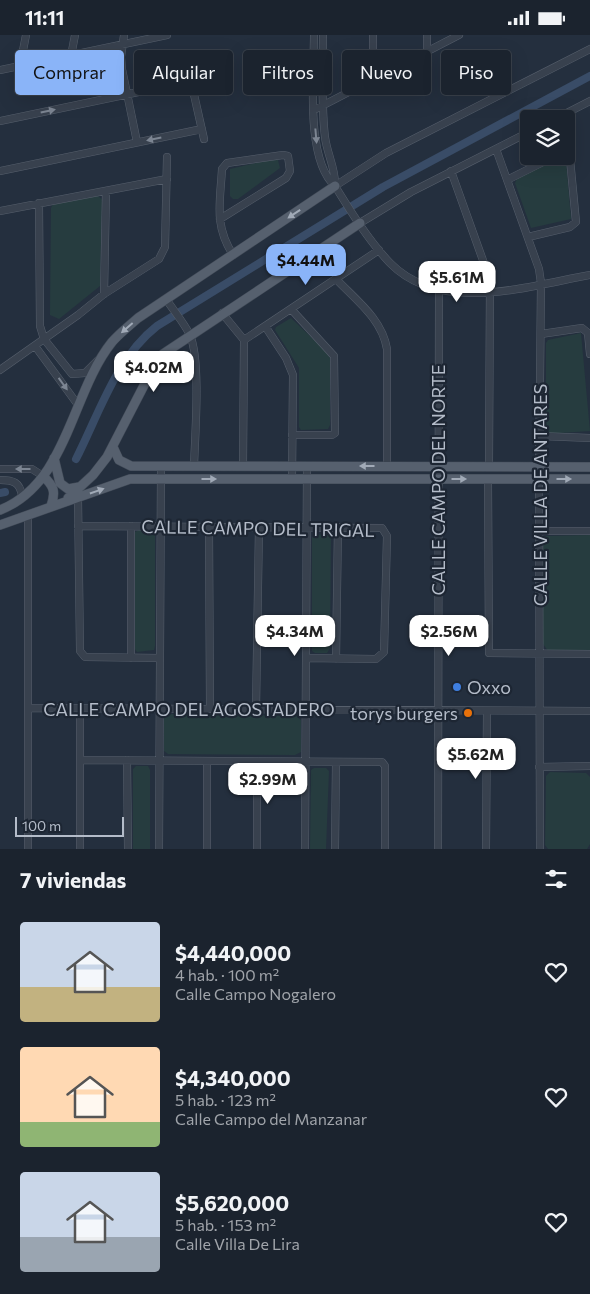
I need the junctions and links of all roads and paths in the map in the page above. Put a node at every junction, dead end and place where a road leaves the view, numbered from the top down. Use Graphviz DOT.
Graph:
graph roads {
  1 [pos="26,35"];
  2 [pos="76,35"];
  3 [pos="124,35"];
  4 [pos="167,35"];
  5 [pos="314,35"];
  6 [pos="323,35"];
  7 [pos="373,35"];
  8 [pos="427,35"];
  9 [pos="459,35"];
  10 [pos="122,45"];
  11 [pos="590,49"];
  12 [pos="23,50"];
  13 [pos="72,50"];
  14 [pos="99,50"];
  15 [pos="373,50"];
  16 [pos="427,50"];
  17 [pos="431,52"];
  18 [pos="15,67"];
  19 [pos="0,70"];
  20 [pos="134,93"];
  21 [pos="127,94"];
  22 [pos="194,95"];
  23 [pos="344,95"];
  24 [pos="590,101"];
  25 [pos="324,105"];
  26 [pos="314,110"];
  27 [pos="572,110"];
  28 [pos="0,121"];
  29 [pos="202,129"];
  30 [pos="520,137"];
  31 [pos="204,139"];
  32 [pos="137,142"];
  33 [pos="496,149"];
  34 [pos="167,157"];
  35 [pos="538,165"];
  36 [pos="571,165"];
  37 [pos="0,171"];
  38 [pos="450,171"];
  39 [pos="167,179"];
  40 [pos="507,180"];
  41 [pos="335,186"];
  42 [pos="106,191"];
  43 [pos="39,203"];
  44 [pos="0,211"];
  45 [pos="220,219"];
  46 [pos="360,223"];
  47 [pos="528,237"];
  48 [pos="379,250"];
  49 [pos="233,255"];
  50 [pos="590,275"];
  51 [pos="336,279"];
  52 [pos="541,283"];
  53 [pos="439,290"];
  54 [pos="491,292"];
  55 [pos="104,294"];
  56 [pos="166,299"];
  57 [pos="291,309"];
  58 [pos="222,313"];
  59 [pos="265,326"];
  60 [pos="541,333"];
  61 [pos="190,334"];
  62 [pos="44,339"];
  63 [pos="244,340"];
  64 [pos="35,345"];
  65 [pos="590,354"];
  66 [pos="103,357"];
  67 [pos="0,370"];
  68 [pos="78,405"];
  69 [pos="292,435"];
  70 [pos="540,436"];
  71 [pos="590,438"];
  72 [pos="113,447"];
  73 [pos="54,458"];
  74 [pos="489,465"];
  75 [pos="539,465"];
  76 [pos="194,466"];
  77 [pos="243,466"];
  78 [pos="292,466"];
  79 [pos="307,466"];
  80 [pos="387,466"];
  81 [pos="438,466"];
  82 [pos="161,467"];
  83 [pos="590,467"];
  84 [pos="0,469"];
  85 [pos="43,476"];
  86 [pos="160,479"];
  87 [pos="292,479"];
  88 [pos="307,479"];
  89 [pos="438,479"];
  90 [pos="488,479"];
  91 [pos="539,479"];
  92 [pos="590,479"];
  93 [pos="0,480"];
  94 [pos="82,485"];
  95 [pos="22,496"];
  96 [pos="78,497"];
  97 [pos="64,502"];
  98 [pos="52,506"];
  99 [pos="0,510"];
  100 [pos="31,514"];
  101 [pos="0,525"];
  102 [pos="78,526"];
  103 [pos="131,526"];
  104 [pos="160,526"];
  105 [pos="209,526"];
  106 [pos="259,527"];
  107 [pos="307,527"];
  108 [pos="338,527"];
  109 [pos="539,531"];
  110 [pos="590,531"];
  111 [pos="539,654"];
  112 [pos="590,654"];
  113 [pos="130,658"];
  114 [pos="160,658"];
  115 [pos="306,658"];
  116 [pos="336,659"];
  117 [pos="29,708"];
  118 [pos="80,708"];
  119 [pos="160,709"];
  120 [pos="210,709"];
  121 [pos="256,709"];
  122 [pos="306,710"];
  123 [pos="438,710"];
  124 [pos="487,711"];
  125 [pos="539,711"];
  126 [pos="590,711"];
  127 [pos="80,760"];
  128 [pos="127,760"];
  129 [pos="159,760"];
  130 [pos="207,761"];
  131 [pos="257,762"];
  132 [pos="336,762"];
  133 [pos="306,763"];
  134 [pos="590,766"];
  135 [pos="539,767"];
  136 [pos="28,849"];
  137 [pos="80,849"];
  138 [pos="128,849"];
  139 [pos="159,849"];
  140 [pos="207,849"];
  141 [pos="257,849"];
  142 [pos="305,849"];
  143 [pos="335,849"];
  144 [pos="385,849"];
  145 [pos="438,849"];
  146 [pos="486,849"];
  147 [pos="540,849"];
  1 -- 12 [label="street"];
  2 -- 13 [label="street"];
  3 -- 10 [label="street"];
  4 -- 10 [label="street"];
  5 -- 26 [label="street"];
  6 -- 25 [label="street"];
  7 -- 15 [label="street"];
  8 -- 16 [label="street"];
  9 -- 17 [label="street"];
  10 -- 14 [label="street"];
  10 -- 21 [label="street"];
  11 -- 41 [label="street"];
  18 -- 19 [label="street"];
  20 -- 21 [label="street"];
  28 -- 21 [label="street, one-way"];
  21 -- 32 [label="street"];
  22 -- 29 [label="street"];
  23 -- 25 [label="street"];
  24 -- 27 [label="street"];
  25 -- 26 [label="street"];
  25 -- 41 [label="street"];
  26 -- 41 [label="street, one-way"];
  29 -- 31 [label="street"];
  29 -- 32 [label="street, one-way"];
  30 -- 33 [label="street"];
  32 -- 37 [label="street"];
  33 -- 38 [label="street"];
  33 -- 40 [label="street, CALLE VILLA DE ANTARES"];
  34 -- 39 [label="street"];
  35 -- 40 [label="street"];
  36 -- 47 [label="street"];
  38 -- 46 [label="street"];
  38 -- 54 [label="street"];
  39 -- 42 [label="street"];
  39 -- 55 [label="street"];
  40 -- 47 [label="street, CALLE VILLA DE ANTARES"];
  41 -- 46 [label="street"];
  41 -- 49 [label="main road, one-way"];
  42 -- 43 [label="street"];
  42 -- 55 [label="street"];
  43 -- 44 [label="street"];
  43 -- 62 [label="street"];
  45 -- 45 [label="street"];
  45 -- 49 [label="street"];
  46 -- 48 [label="street"];
  46 -- 58 [label="main road"];
  47 -- 52 [label="street, CALLE VILLA DE ANTARES"];
  48 -- 51 [label="street"];
  48 -- 53 [label="street"];
  49 -- 56 [label="main road"];
  50 -- 52 [label="street"];
  51 -- 57 [label="street"];
  51 -- 80 [label="street"];
  52 -- 54 [label="street"];
  52 -- 60 [label="street, CALLE VILLA DE ANTARES"];
  53 -- 54 [label="street"];
  53 -- 81 [label="street, CALLE CAMPO DEL NORTE"];
  54 -- 74 [label="street"];
  55 -- 62 [label="street"];
  56 -- 61 [label="street"];
  56 -- 66 [label="main road, one-way"];
  57 -- 59 [label="street"];
  57 -- 69 [label="street"];
  58 -- 61 [label="main road"];
  58 -- 63 [label="street"];
  59 -- 63 [label="street"];
  59 -- 69 [label="street"];
  60 -- 65 [label="street"];
  60 -- 70 [label="street, CALLE VILLA DE ANTARES"];
  61 -- 72 [label="main road"];
  61 -- 76 [label="street"];
  62 -- 64 [label="street"];
  62 -- 66 [label="street"];
  63 -- 77 [label="street"];
  64 -- 67 [label="street"];
  64 -- 68 [label="street, one-way"];
  66 -- 68 [label="main road"];
  68 -- 73 [label="main road"];
  69 -- 78 [label="street"];
  70 -- 71 [label="street"];
  70 -- 75 [label="street, CALLE VILLA DE ANTARES"];
  72 -- 82 [label="main road"];
  72 -- 94 [label="main road"];
  73 -- 85 [label="main road"];
  73 -- 94 [label="main road"];
  74 -- 75 [label="main road"];
  74 -- 81 [label="main road"];
  75 -- 83 [label="main road"];
  75 -- 91 [label="street, CALLE VILLA DE ANTARES"];
  76 -- 77 [label="main road"];
  76 -- 82 [label="main road"];
  77 -- 78 [label="main road"];
  78 -- 79 [label="main road"];
  78 -- 87 [label="street"];
  80 -- 79 [label="main road, one-way"];
  79 -- 88 [label="street"];
  80 -- 81 [label="main road"];
  81 -- 89 [label="street, CALLE CAMPO DEL NORTE"];
  82 -- 86 [label="street"];
  85 -- 84 [label="street, one-way"];
  85 -- 95 [label="main road"];
  85 -- 98 [label="main road"];
  86 -- 87 [label="main road, one-way"];
  96 -- 86 [label="main road, one-way"];
  86 -- 104 [label="street"];
  87 -- 88 [label="main road"];
  88 -- 89 [label="main road"];
  88 -- 107 [label="street"];
  89 -- 90 [label="main road, one-way"];
  89 -- 123 [label="street, CALLE CAMPO DEL NORTE"];
  90 -- 91 [label="main road"];
  90 -- 111 [label="street"];
  91 -- 92 [label="main road, one-way"];
  91 -- 109 [label="street, CALLE VILLA DE ANTARES"];
  93 -- 95 [label="street"];
  94 -- 97 [label="main road"];
  95 -- 99 [label="main road"];
  96 -- 97 [label="main road"];
  96 -- 102 [label="street"];
  97 -- 98 [label="main road"];
  98 -- 100 [label="main road"];
  100 -- 101 [label="main road"];
  100 -- 117 [label="street"];
  102 -- 103 [label="street, CALLE CAMPO DEL TRIGAL"];
  102 -- 113 [label="street"];
  103 -- 104 [label="street, CALLE CAMPO DEL TRIGAL"];
  103 -- 113 [label="street"];
  104 -- 105 [label="street, CALLE CAMPO DEL TRIGAL"];
  104 -- 114 [label="street"];
  105 -- 106 [label="street, CALLE CAMPO DEL TRIGAL"];
  105 -- 120 [label="street"];
  106 -- 107 [label="street, CALLE CAMPO DEL TRIGAL"];
  106 -- 121 [label="street"];
  107 -- 108 [label="street, CALLE CAMPO DEL TRIGAL"];
  107 -- 115 [label="street"];
  108 -- 116 [label="street"];
  108 -- 116 [label="street, CALLE CAMPO DEL TRIGAL"];
  109 -- 110 [label="street"];
  109 -- 111 [label="street, CALLE VILLA DE ANTARES"];
  111 -- 112 [label="street"];
  111 -- 125 [label="street, CALLE VILLA DE ANTARES"];
  113 -- 114 [label="street"];
  114 -- 119 [label="street"];
  115 -- 116 [label="street, CALLE CAMPO DEL TRIGAL"];
  115 -- 122 [label="street"];
  117 -- 118 [label="street, CALLE CAMPO DEL AGOSTADERO"];
  117 -- 136 [label="street"];
  118 -- 119 [label="street, CALLE CAMPO DEL AGOSTADERO"];
  118 -- 127 [label="street"];
  119 -- 120 [label="street, CALLE CAMPO DEL AGOSTADERO"];
  119 -- 129 [label="street"];
  120 -- 121 [label="street, CALLE CAMPO DEL AGOSTADERO"];
  121 -- 122 [label="street, CALLE CAMPO DEL AGOSTADERO"];
  122 -- 123 [label="street, CALLE CAMPO DEL AGOSTADERO"];
  122 -- 133 [label="street"];
  123 -- 124 [label="street, CALLE CAMPO DEL AGOSTADERO"];
  123 -- 145 [label="street, CALLE CAMPO DEL NORTE"];
  124 -- 125 [label="street, CALLE CAMPO DEL AGOSTADERO"];
  124 -- 146 [label="street"];
  125 -- 126 [label="street, CALLE CAMPO DEL AGOSTADERO"];
  125 -- 135 [label="street, CALLE VILLA DE ANTARES"];
  127 -- 128 [label="street"];
  127 -- 137 [label="street"];
  128 -- 129 [label="street"];
  128 -- 138 [label="street"];
  129 -- 130 [label="street"];
  129 -- 139 [label="street"];
  130 -- 131 [label="street"];
  130 -- 140 [label="street"];
  131 -- 133 [label="street"];
  131 -- 141 [label="street"];
  132 -- 133 [label="street"];
  132 -- 143 [label="street"];
  132 -- 144 [label="street"];
  133 -- 142 [label="street"];
  134 -- 135 [label="street"];
  135 -- 147 [label="street, CALLE VILLA DE ANTARES"];
}
